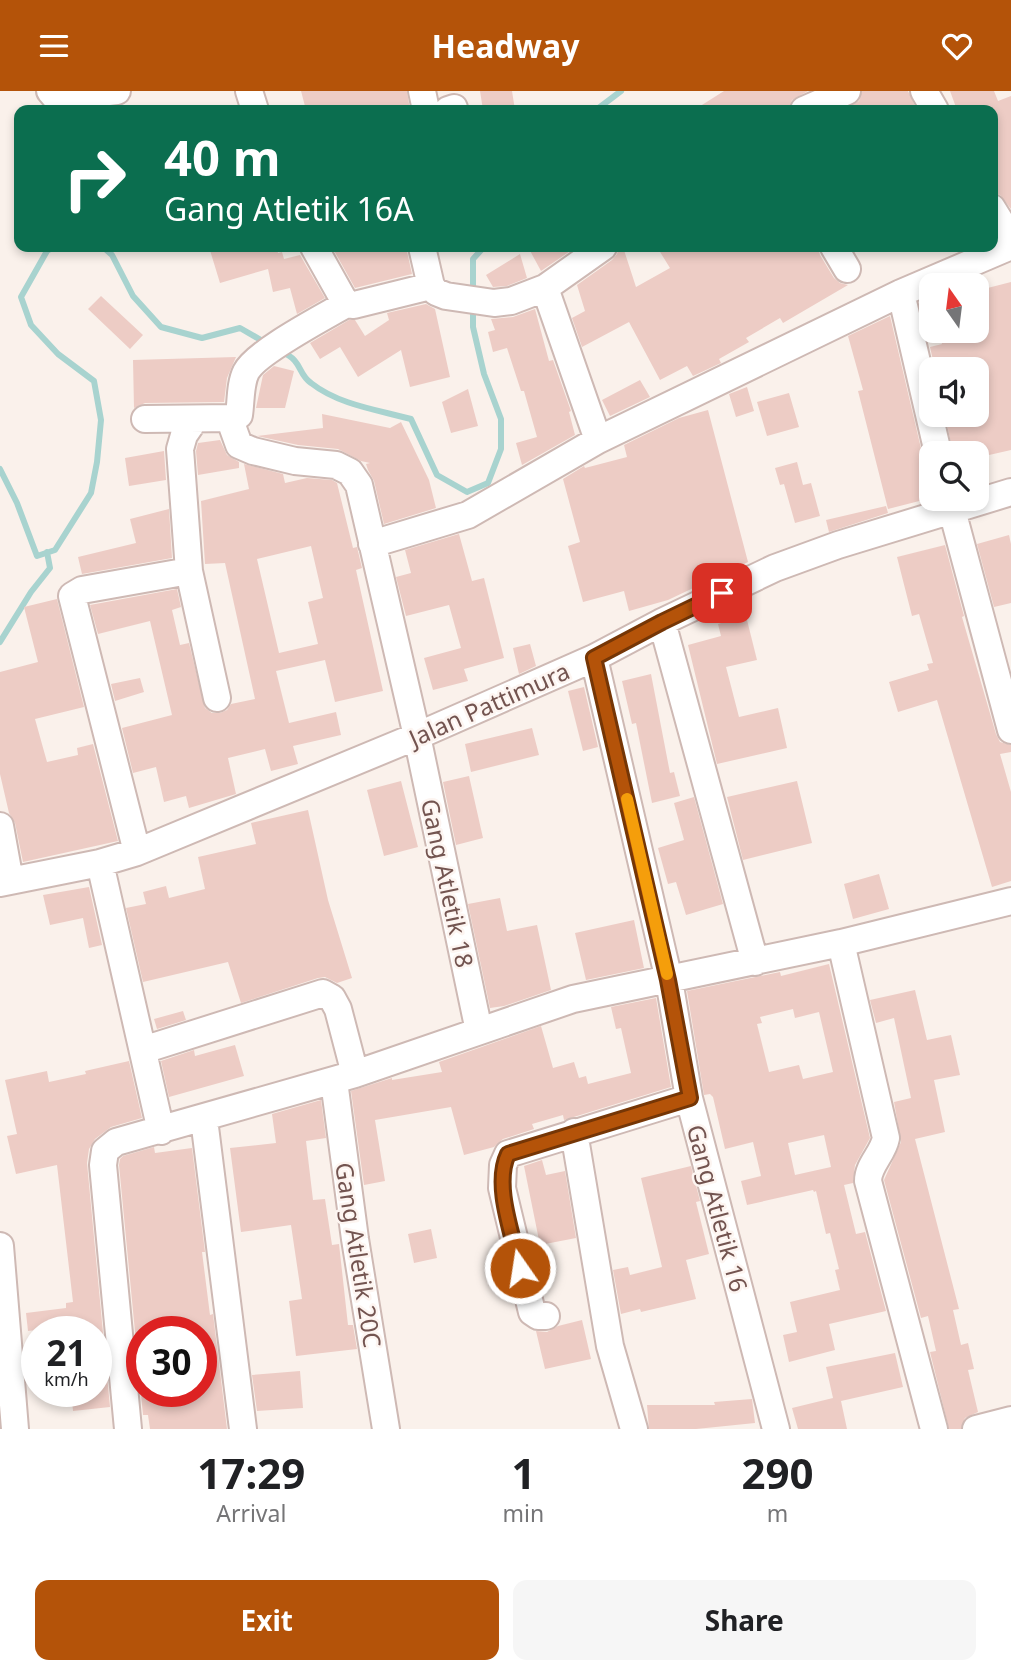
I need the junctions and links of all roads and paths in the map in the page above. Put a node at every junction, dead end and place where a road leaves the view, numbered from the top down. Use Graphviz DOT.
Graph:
graph roads {
  1 [pos="50,91"];
  2 [pos="117,91"];
  3 [pos="847,91"];
  4 [pos="87,103"];
  5 [pos="815,105"];
  6 [pos="998,218"];
  7 [pos="1011,239"];
  8 [pos="317,252"];
  9 [pos="424,252"];
  10 [pos="596,252"];
  11 [pos="997,252"];
  12 [pos="545,288"];
  13 [pos="438,291"];
  14 [pos="901,293"];
  15 [pos="346,304"];
  16 [pos="145,419"];
  17 [pos="195,419"];
  18 [pos="230,420"];
  19 [pos="598,440"];
  20 [pos="935,441"];
  21 [pos="1011,492"];
  22 [pos="989,496"];
  23 [pos="931,511"];
  24 [pos="952,511"];
  25 [pos="372,544"];
  26 [pos="189,571"];
  27 [pos="662,622"];
  28 [pos="594,658"];
  29 [pos="217,698"];
  30 [pos="1011,730"];
  31 [pos="417,736"];
  32 [pos="0,827"];
  33 [pos="137,852"];
  34 [pos="100,863"];
  35 [pos="5,882"];
  36 [pos="1011,901"];
  37 [pos="841,943"];
  38 [pos="755,962"];
  39 [pos="668,980"];
  40 [pos="479,1031"];
  41 [pos="143,1050"];
  42 [pos="344,1077"];
  43 [pos="690,1098"];
  44 [pos="204,1119"];
  45 [pos="161,1131"];
  46 [pos="574,1132"];
  47 [pos="0,1246"];
  48 [pos="546,1316"];
  49 [pos="1011,1420"];
  50 [pos="15,1429"];
  51 [pos="128,1429"];
  52 [pos="243,1429"];
  53 [pos="386,1429"];
  54 [pos="634,1429"];
  55 [pos="776,1429"];
  56 [pos="934,1429"];
  57 [pos="976,1429"];
  1 -- 4 [label="street"];
  2 -- 4 [label="street"];
  3 -- 5 [label="street"];
  6 -- 7 [label="street"];
  8 -- 15 [label="street"];
  9 -- 13 [label="street"];
  10 -- 12 [label="street"];
  11 -- 14 [label="street"];
  12 -- 13 [label="street"];
  12 -- 19 [label="street"];
  13 -- 15 [label="street"];
  14 -- 19 [label="street"];
  14 -- 20 [label="street"];
  15 -- 18 [label="street"];
  16 -- 17 [label="street"];
  17 -- 18 [label="street"];
  17 -- 26 [label="street"];
  18 -- 25 [label="street, Gang Atletik 18"];
  19 -- 25 [label="street"];
  21 -- 22 [label="street, Jalan Pattimura"];
  23 -- 27 [label="street, Jalan Pattimura"];
  24 -- 30 [label="street"];
  25 -- 31 [label="street, Gang Atletik 18"];
  26 -- 29 [label="street"];
  26 -- 33 [label="street"];
  27 -- 28 [label="street, Jalan Pattimura"];
  27 -- 38 [label="street"];
  28 -- 31 [label="street, Jalan Pattimura"];
  28 -- 39 [label="street, Gang Atletik 16"];
  31 -- 33 [label="street, Jalan Pattimura"];
  31 -- 40 [label="street, Gang Atletik 18"];
  32 -- 35 [label="street"];
  33 -- 34 [label="street, Jalan Pattimura"];
  34 -- 35 [label="street, Jalan Pattimura"];
  34 -- 41 [label="street"];
  36 -- 37 [label="street"];
  37 -- 38 [label="street"];
  37 -- 56 [label="street"];
  38 -- 39 [label="street"];
  39 -- 40 [label="street"];
  39 -- 43 [label="street, Gang Atletik 16"];
  40 -- 42 [label="street"];
  41 -- 42 [label="street, Gang Atletik 20C"];
  41 -- 45 [label="street"];
  42 -- 44 [label="street"];
  42 -- 53 [label="street, Gang Atletik 20C"];
  43 -- 46 [label="street"];
  43 -- 55 [label="street, Gang Atletik 16"];
  44 -- 45 [label="street"];
  44 -- 52 [label="street"];
  45 -- 51 [label="street"];
  46 -- 48 [label="street"];
  46 -- 54 [label="street"];
  47 -- 50 [label="street"];
  49 -- 57 [label="street"];
}
